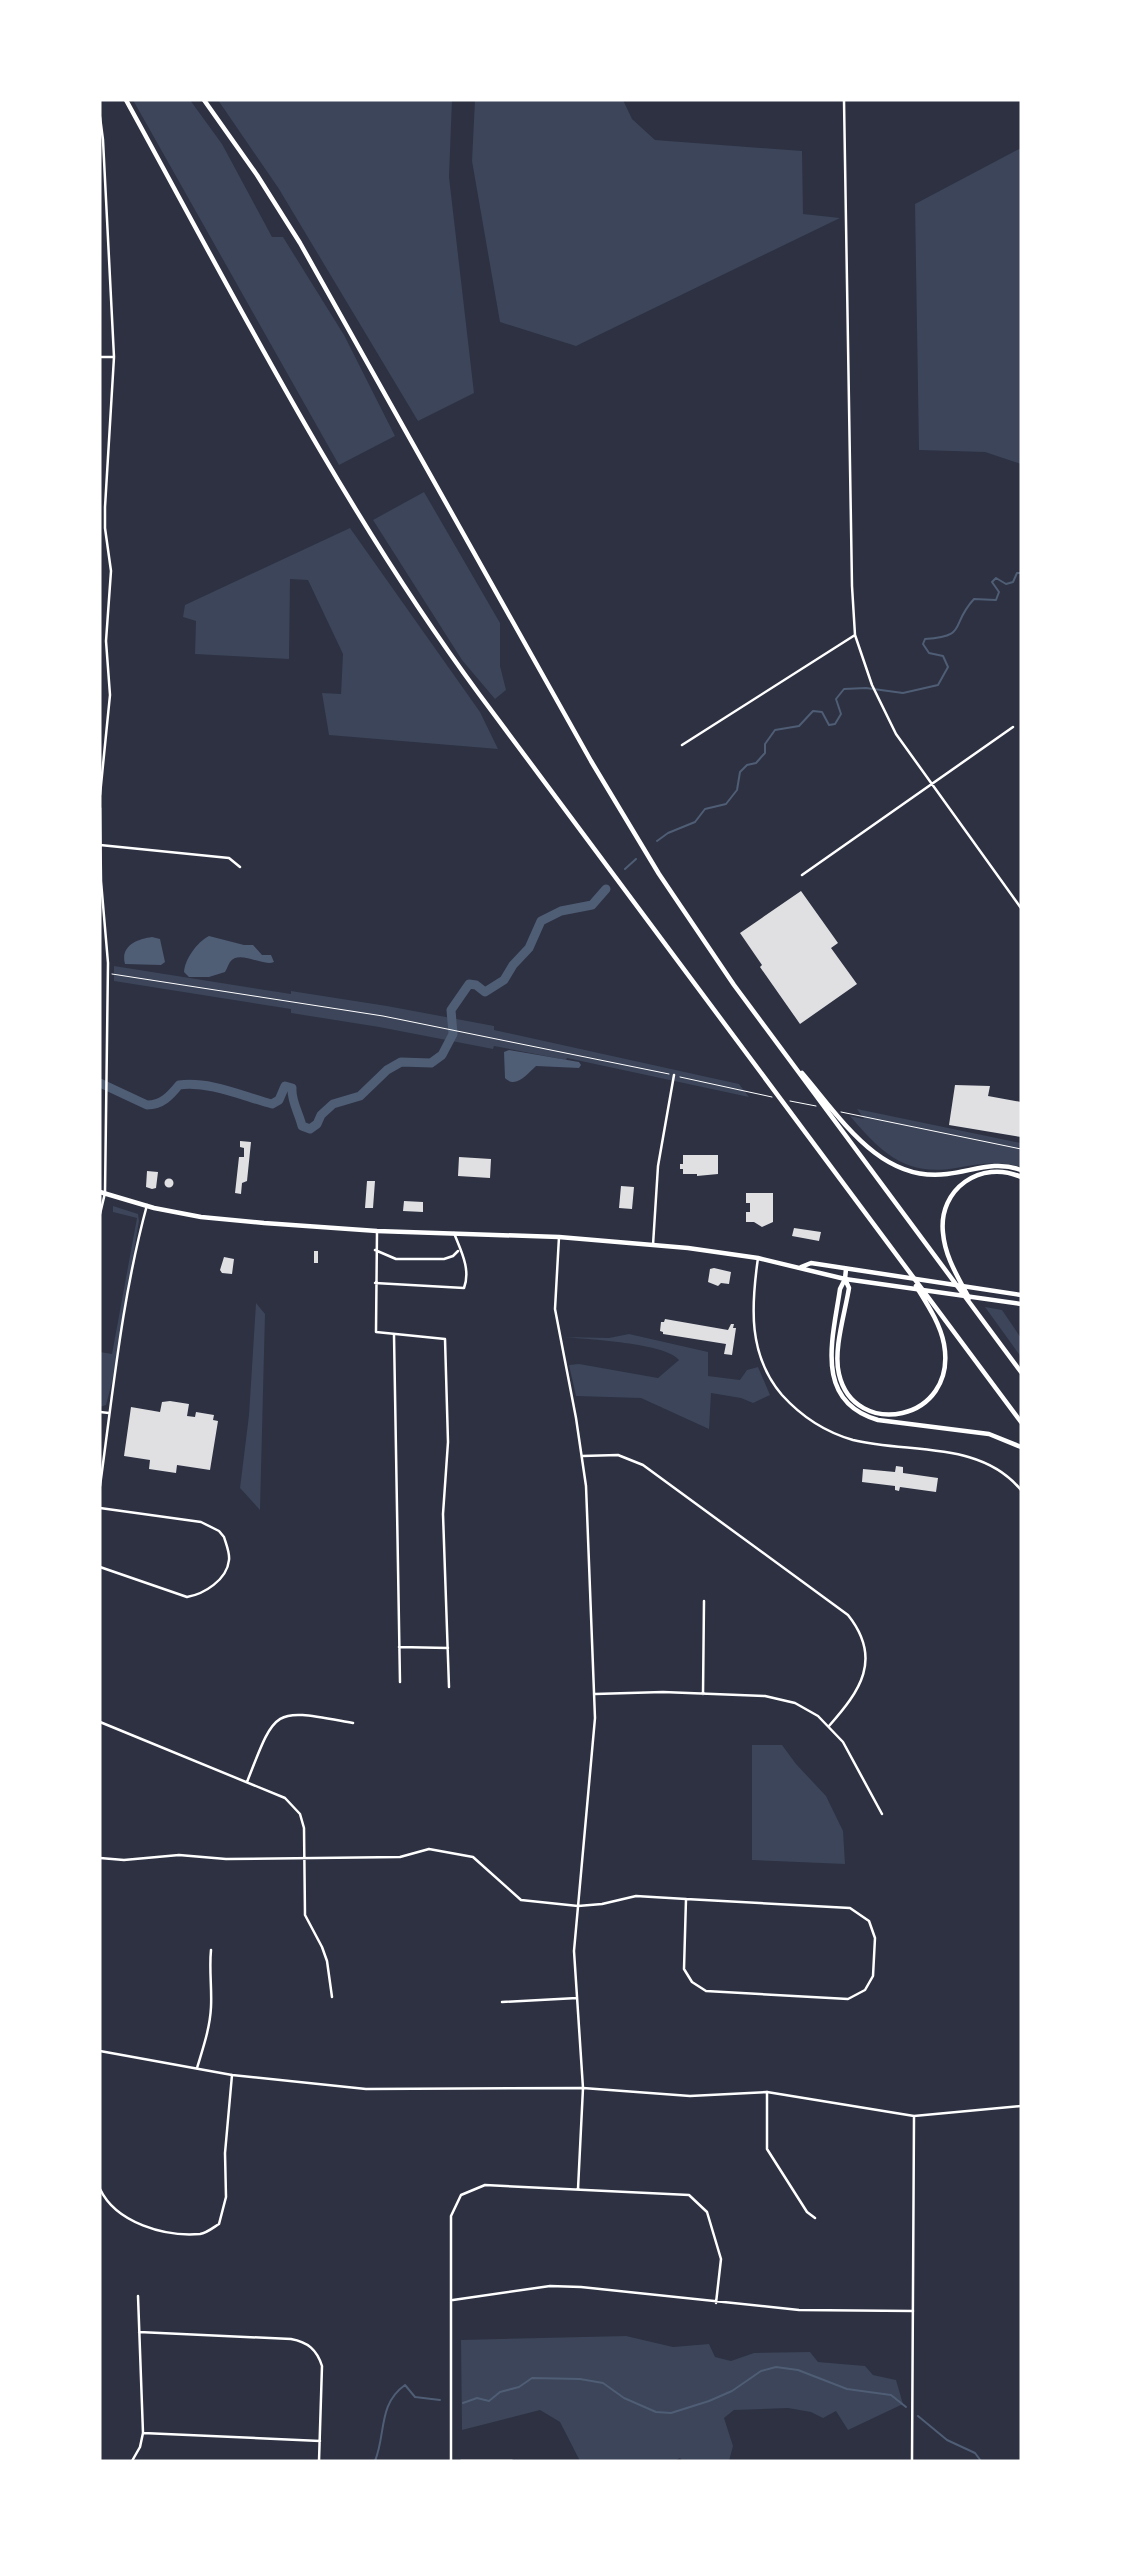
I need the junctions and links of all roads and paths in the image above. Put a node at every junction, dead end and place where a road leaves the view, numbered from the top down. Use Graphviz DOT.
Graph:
graph roads {
  1 [pos="126,100"];
  2 [pos="204,100"];
  3 [pos="844,100"];
  4 [pos="100,117"];
  5 [pos="100,357"];
  6 [pos="114,357"];
  7 [pos="855,635"];
  8 [pos="1013,727"];
  9 [pos="682,746"];
  10 [pos="931,784"];
  11 [pos="100,795"];
  12 [pos="100,807"];
  13 [pos="100,845"];
  14 [pos="240,867"];
  15 [pos="802,875"];
  16 [pos="1021,908"];
  17 [pos="108,973"];
  18 [pos="674,1075"];
  19 [pos="817,1093"];
  20 [pos="777,1098"];
  21 [pos="790,1101"];
  22 [pos="816,1106"];
  23 [pos="842,1112"];
  24 [pos="1021,1149"];
  25 [pos="1021,1170"];
  26 [pos="1021,1177"];
  27 [pos="102,1193"];
  28 [pos="147,1205"];
  29 [pos="100,1214"];
  30 [pos="377,1230"];
  31 [pos="454,1233"];
  32 [pos="559,1237"];
  33 [pos="653,1245"];
  34 [pos="459,1250"];
  35 [pos="375,1251"];
  36 [pos="758,1258"];
  37 [pos="902,1263"];
  38 [pos="800,1267"];
  39 [pos="846,1269"];
  40 [pos="845,1279"];
  41 [pos="374,1283"];
  42 [pos="1021,1295"];
  43 [pos="1021,1304"];
  44 [pos="976,1311"];
  45 [pos="394,1335"];
  46 [pos="1021,1372"];
  47 [pos="100,1412"];
  48 [pos="108,1413"];
  49 [pos="1021,1422"];
  50 [pos="1021,1447"];
  51 [pos="582,1456"];
  52 [pos="100,1486"];
  53 [pos="1021,1490"];
  54 [pos="100,1508"];
  55 [pos="100,1567"];
  56 [pos="704,1601"];
  57 [pos="400,1647"];
  58 [pos="448,1648"];
  59 [pos="400,1682"];
  60 [pos="449,1687"];
  61 [pos="594,1694"];
  62 [pos="703,1694"];
  63 [pos="100,1722"];
  64 [pos="354,1723"];
  65 [pos="828,1726"];
  66 [pos="247,1782"];
  67 [pos="882,1814"];
  68 [pos="100,1858"];
  69 [pos="304,1858"];
  70 [pos="686,1899"];
  71 [pos="578,1906"];
  72 [pos="211,1950"];
  73 [pos="331,1997"];
  74 [pos="577,1998"];
  75 [pos="502,2002"];
  76 [pos="100,2050"];
  77 [pos="197,2068"];
  78 [pos="232,2075"];
  79 [pos="583,2088"];
  80 [pos="767,2092"];
  81 [pos="1021,2106"];
  82 [pos="914,2116"];
  83 [pos="100,2189"];
  84 [pos="578,2189"];
  85 [pos="815,2218"];
  86 [pos="138,2296"];
  87 [pos="452,2300"];
  88 [pos="716,2303"];
  89 [pos="913,2311"];
  90 [pos="139,2332"];
  91 [pos="143,2433"];
  92 [pos="320,2441"];
  93 [pos="132,2461"];
  94 [pos="319,2461"];
  95 [pos="451,2461"];
  96 [pos="461,2461"];
  97 [pos="512,2461"];
  98 [pos="912,2461"];
  1 -- 37 [label="highway"];
  2 -- 19 [label="highway"];
  3 -- 7 [label="street"];
  4 -- 6 [label="street"];
  5 -- 6 [label="street"];
  6 -- 11 [label="street"];
  7 -- 9 [label="street"];
  7 -- 10 [label="street"];
  8 -- 10 [label="street"];
  10 -- 15 [label="street"];
  10 -- 16 [label="street"];
  12 -- 13 [label="street"];
  13 -- 14 [label="street"];
  13 -- 17 [label="street"];
  17 -- 18 [label="path"];
  17 -- 27 [label="street"];
  18 -- 20 [label="path"];
  18 -- 33 [label="street"];
  19 -- 25 [label="highway"];
  19 -- 44 [label="highway"];
  21 -- 22 [label="path"];
  23 -- 24 [label="path"];
  26 -- 44 [label="highway"];
  27 -- 28 [label="highway"];
  27 -- 29 [label="street"];
  28 -- 30 [label="highway"];
  28 -- 48 [label="street"];
  30 -- 31 [label="highway"];
  30 -- 35 [label="street"];
  31 -- 32 [label="highway"];
  31 -- 34 [label="street"];
  32 -- 33 [label="highway"];
  32 -- 51 [label="street"];
  33 -- 36 [label="highway"];
  34 -- 35 [label="street"];
  34 -- 41 [label="street"];
  35 -- 41 [label="street"];
  36 -- 38 [label="highway"];
  36 -- 53 [label="street"];
  37 -- 40 [label="highway"];
  37 -- 49 [label="highway"];
  38 -- 39 [label="highway"];
  38 -- 40 [label="highway"];
  39 -- 40 [label="highway"];
  39 -- 42 [label="highway"];
  40 -- 43 [label="highway"];
  40 -- 50 [label="highway"];
  41 -- 45 [label="street"];
  44 -- 46 [label="highway"];
  45 -- 57 [label="street"];
  45 -- 58 [label="street"];
  47 -- 48 [label="street"];
  48 -- 52 [label="street"];
  51 -- 61 [label="street"];
  51 -- 65 [label="street"];
  54 -- 55 [label="street"];
  56 -- 62 [label="street"];
  57 -- 58 [label="street"];
  57 -- 59 [label="street"];
  58 -- 60 [label="street"];
  61 -- 62 [label="street"];
  61 -- 71 [label="street"];
  62 -- 65 [label="street"];
  63 -- 66 [label="street"];
  64 -- 66 [label="street"];
  65 -- 67 [label="street"];
  66 -- 69 [label="street"];
  68 -- 69 [label="street"];
  69 -- 71 [label="street"];
  69 -- 73 [label="street"];
  70 -- 70 [label="street"];
  70 -- 71 [label="street"];
  71 -- 74 [label="street"];
  72 -- 77 [label="street"];
  74 -- 75 [label="street"];
  74 -- 79 [label="street"];
  76 -- 77 [label="street"];
  77 -- 78 [label="street"];
  78 -- 79 [label="street"];
  78 -- 83 [label="street"];
  79 -- 80 [label="street"];
  79 -- 84 [label="street"];
  80 -- 82 [label="street"];
  80 -- 85 [label="street"];
  81 -- 82 [label="street"];
  82 -- 89 [label="street"];
  84 -- 87 [label="street"];
  84 -- 88 [label="street"];
  86 -- 90 [label="street"];
  87 -- 88 [label="street"];
  87 -- 95 [label="street"];
  88 -- 89 [label="street"];
  89 -- 98 [label="street"];
  90 -- 91 [label="street"];
  90 -- 92 [label="street"];
  91 -- 92 [label="street"];
  91 -- 93 [label="street"];
  92 -- 94 [label="street"];
  96 -- 97 [label="street"];
}
